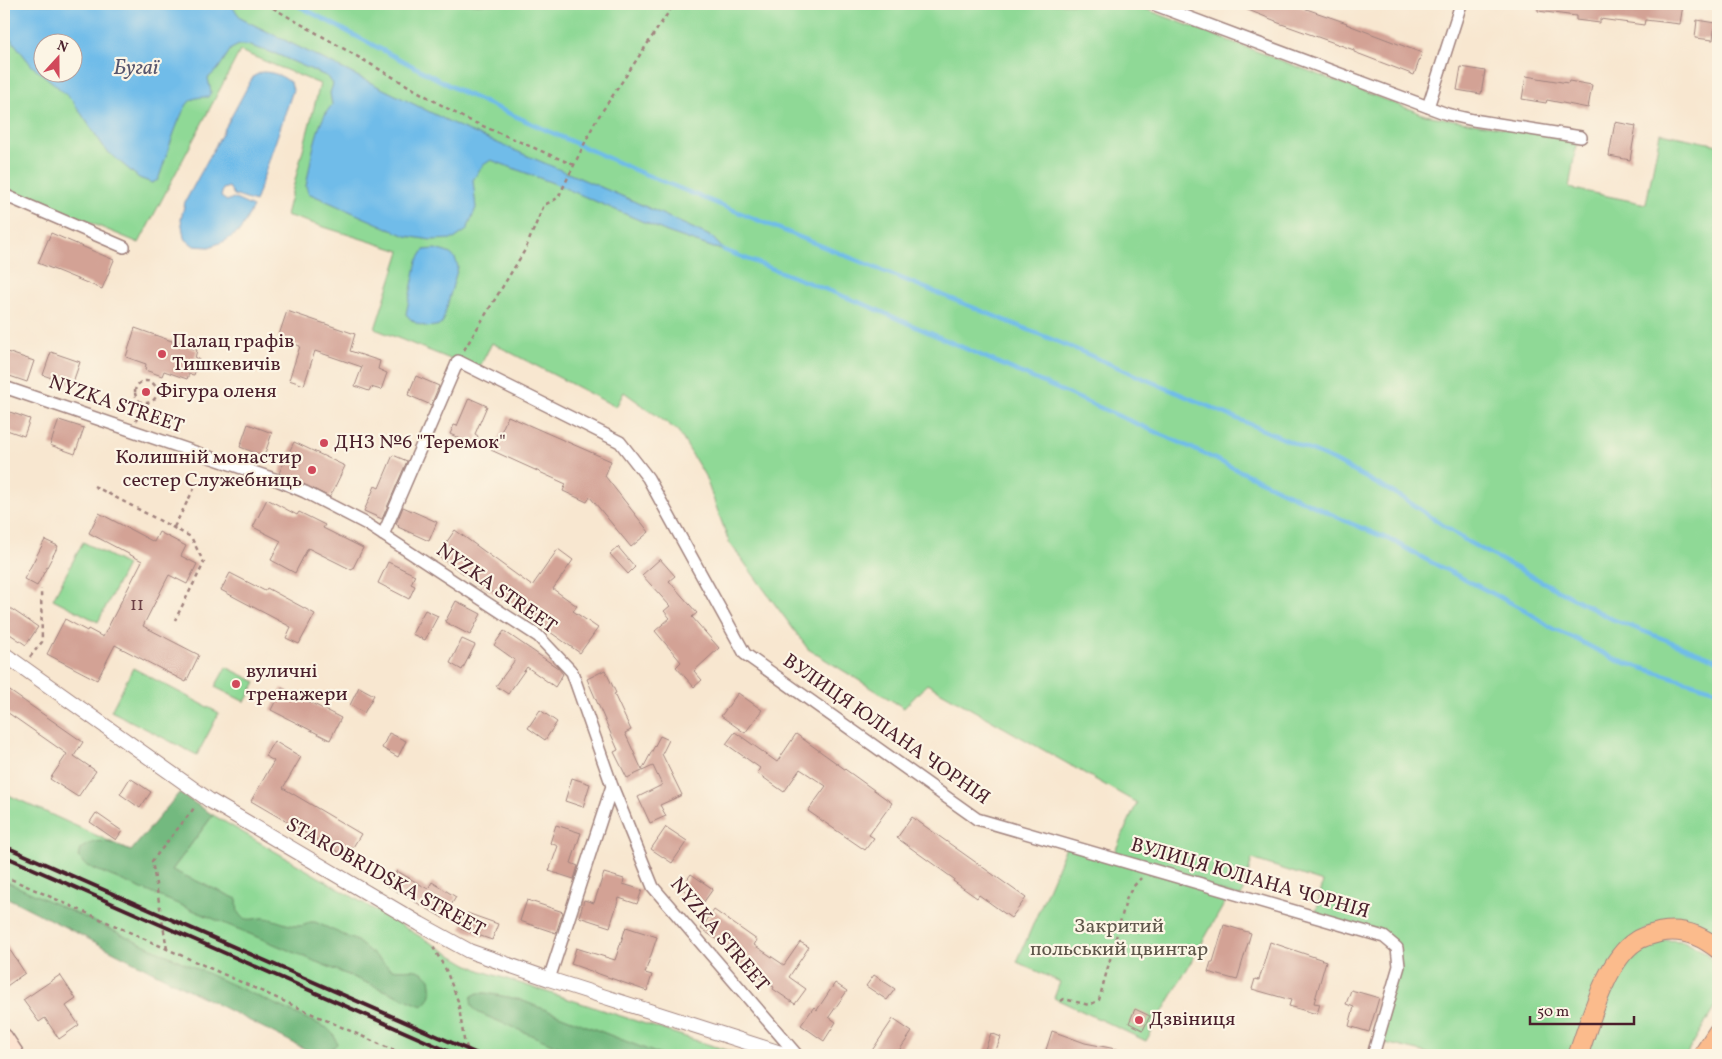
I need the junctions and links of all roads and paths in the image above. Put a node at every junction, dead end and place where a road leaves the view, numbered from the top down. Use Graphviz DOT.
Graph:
graph roads {
  1 [pos="266,4"];
  2 [pos="674,4"];
  3 [pos="1153,4"];
  4 [pos="1461,4"];
  5 [pos="1428,107"];
  6 [pos="1581,137"];
  7 [pos="573,166"];
  8 [pos="4,195"];
  9 [pos="124,247"];
  10 [pos="458,361"];
  11 [pos="4,386"];
  12 [pos="142,403"];
  13 [pos="135,425"];
  14 [pos="196,485"];
  15 [pos="94,486"];
  16 [pos="174,528"];
  17 [pos="383,535"];
  18 [pos="41,589"];
  19 [pos="175,620"];
  20 [pos="4,654"];
  21 [pos="28,661"];
  22 [pos="612,786"];
  23 [pos="209,800"];
  24 [pos="4,876"];
  25 [pos="1142,877"];
  26 [pos="420,924"];
  27 [pos="1718,948"];
  28 [pos="167,949"];
  29 [pos="549,979"];
  30 [pos="1061,1001"];
  31 [pos="1718,1032"];
  32 [pos="4,1038"];
  33 [pos="16,1055"];
  34 [pos="404,1055"];
  35 [pos="470,1055"];
  36 [pos="786,1055"];
  37 [pos="797,1055"];
  38 [pos="1373,1055"];
  39 [pos="1578,1055"];
  40 [pos="1703,1055"];
  1 -- 7 [label="path"];
  2 -- 7 [label="path"];
  3 -- 5 [label="street"];
  4 -- 5 [label="street"];
  5 -- 6 [label="street"];
  7 -- 10 [label="path"];
  8 -- 9 [label="street"];
  10 -- 17 [label="street"];
  10 -- 38 [label="street, ВУЛИЦЯ ЮЛІАНА ЧОРНІЯ"];
  11 -- 17 [label="street, NYZKA STREET"];
  12 -- 12 [label="path"];
  12 -- 13 [label="path"];
  14 -- 16 [label="path"];
  15 -- 16 [label="path"];
  16 -- 19 [label="path"];
  17 -- 22 [label="street, NYZKA STREET"];
  18 -- 21 [label="path"];
  20 -- 23 [label="street, STAROBRIDSKA STREET"];
  22 -- 29 [label="street"];
  22 -- 37 [label="street, NYZKA STREET"];
  23 -- 26 [label="street, STAROBRIDSKA STREET"];
  23 -- 28 [label="path"];
  24 -- 28 [label="path"];
  25 -- 30 [label="path"];
  26 -- 29 [label="street, STAROBRIDSKA STREET"];
  26 -- 35 [label="path"];
  27 -- 39 [label="highway"];
  28 -- 34 [label="path"];
  29 -- 36 [label="street, STAROBRIDSKA STREET"];
  31 -- 40 [label="highway"];
  32 -- 33 [label="main road"];
}
